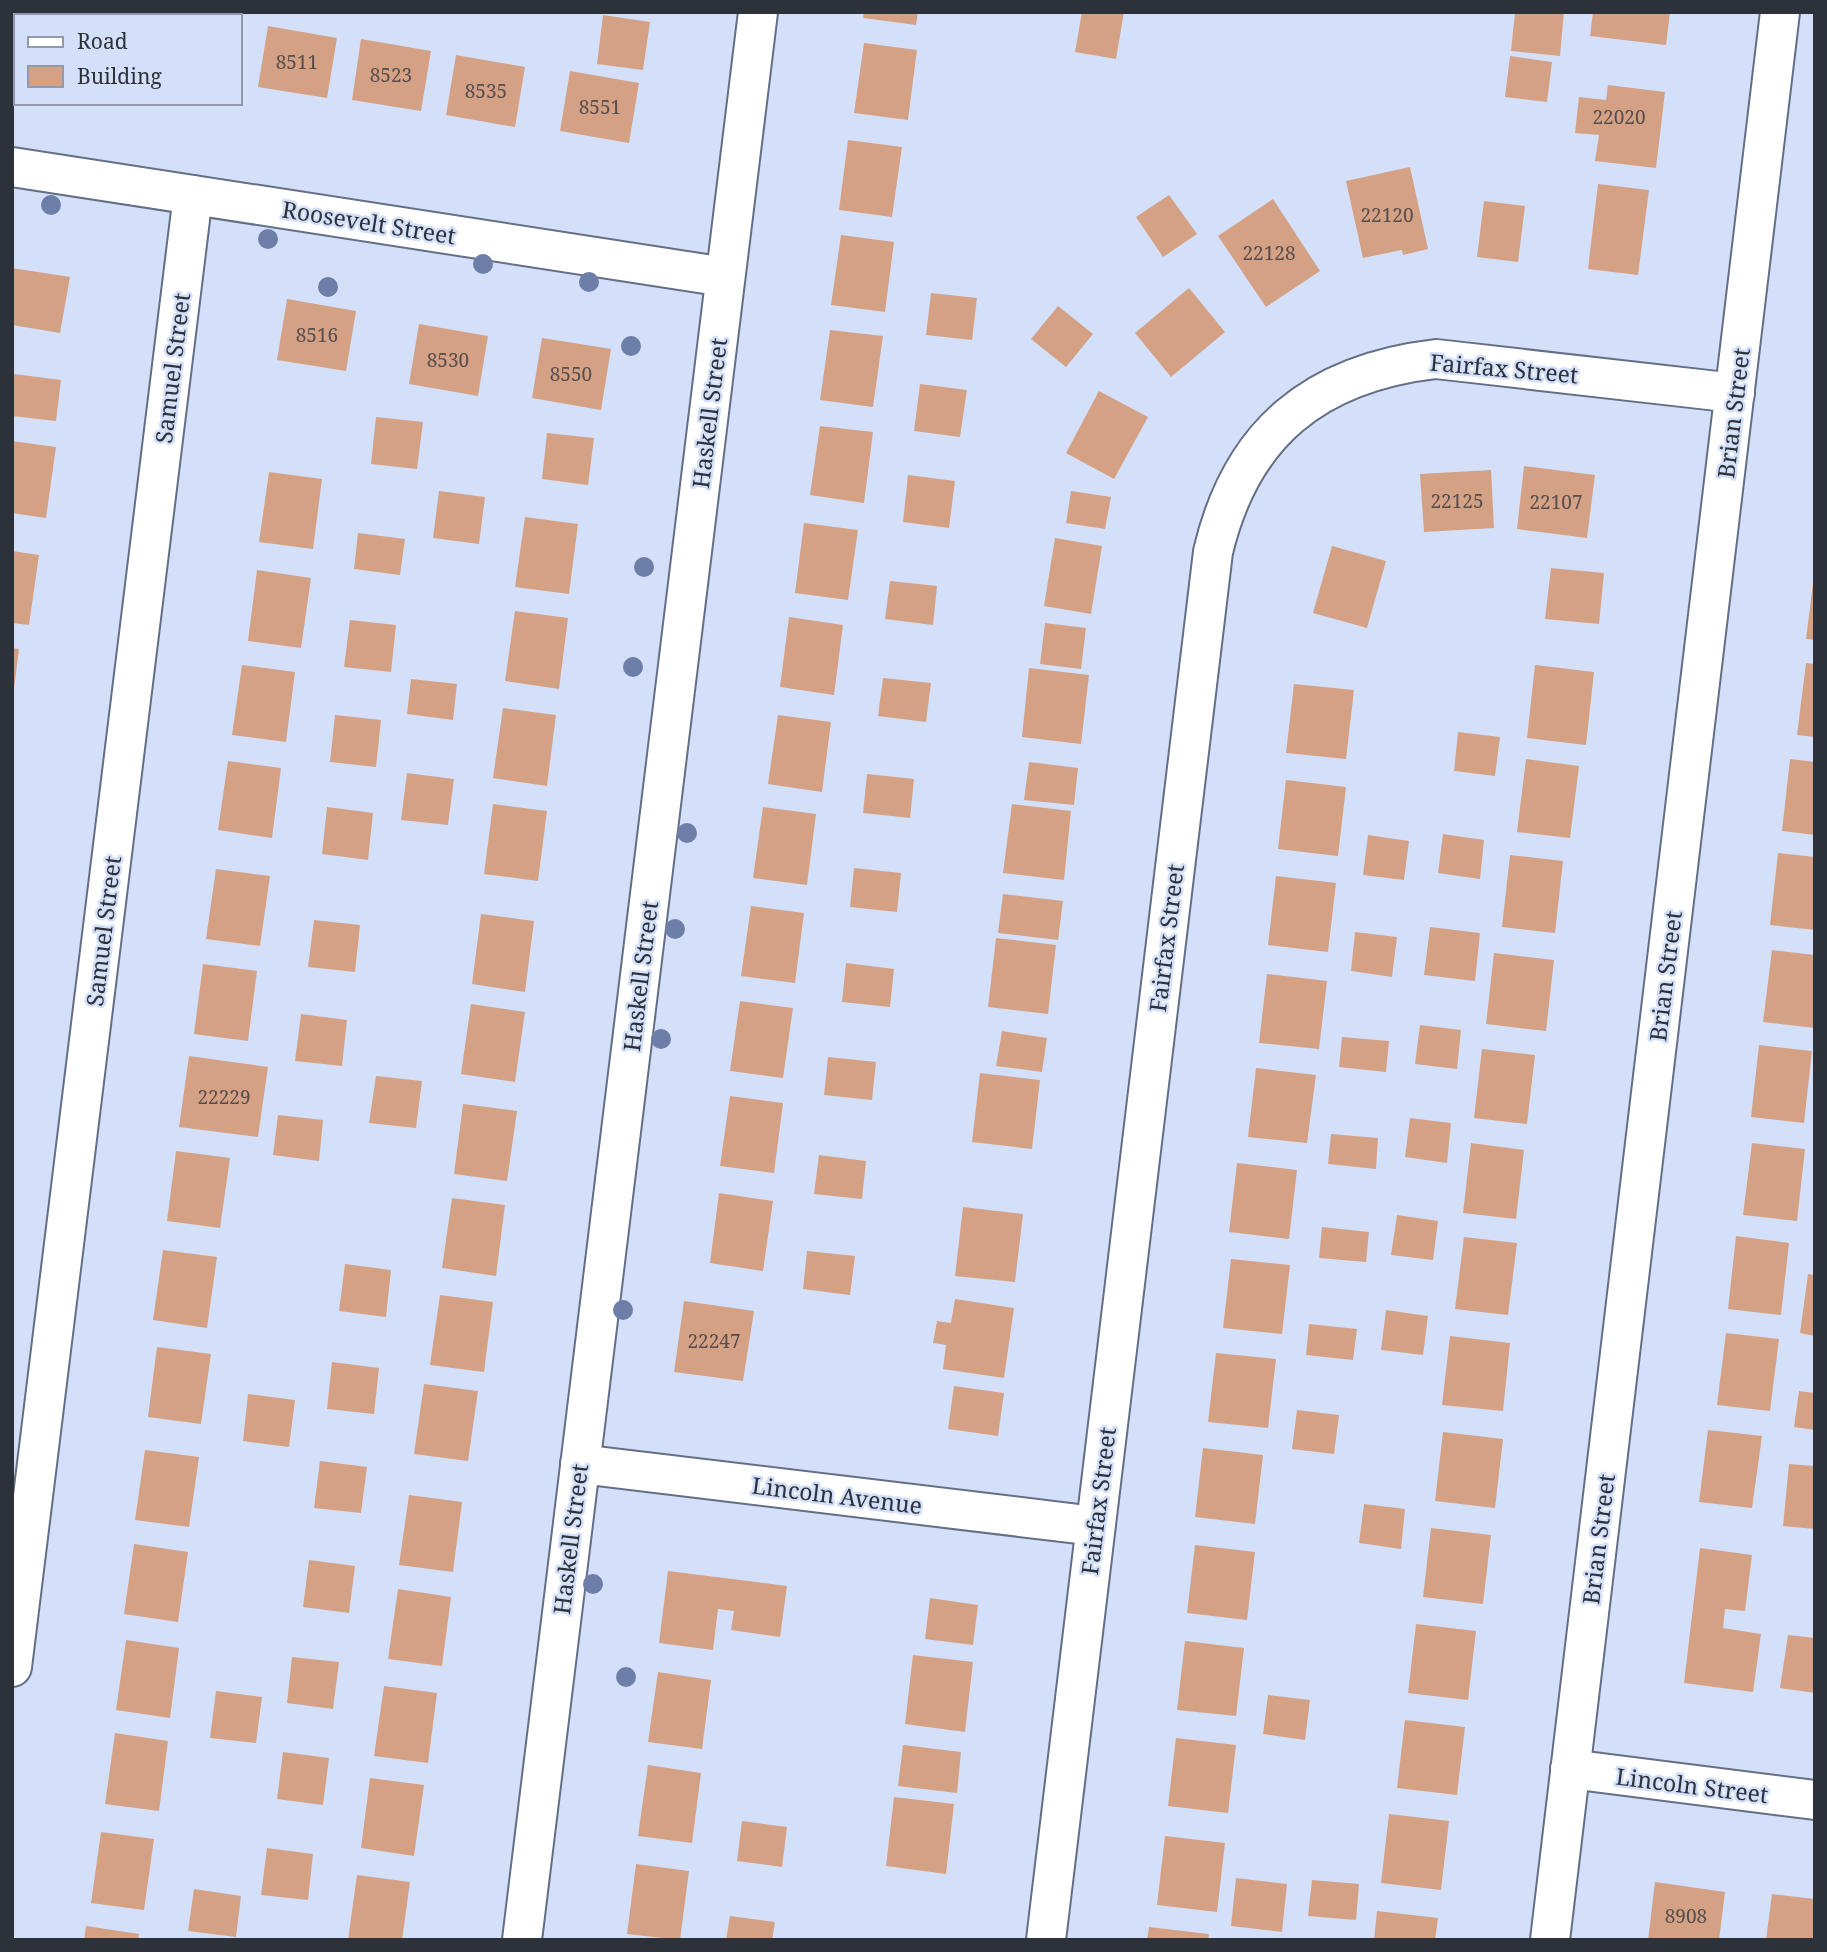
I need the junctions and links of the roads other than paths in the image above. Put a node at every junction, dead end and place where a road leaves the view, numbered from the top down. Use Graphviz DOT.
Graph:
graph roads {
  1 [pos="758,12"];
  2 [pos="1780,12"];
  3 [pos="12,167"];
  4 [pos="194,195"];
  5 [pos="725,277"];
  6 [pos="1735,393"];
  7 [pos="580,1464"];
  8 [pos="1095,1526"];
  9 [pos="12,1667"];
  10 [pos="1570,1769"];
  11 [pos="1815,1800"];
  12 [pos="522,1940"];
  13 [pos="1046,1940"];
  14 [pos="1550,1940"];
  1 -- 5 [label="street, Haskell Street"];
  2 -- 6 [label="street, Brian Street"];
  3 -- 4 [label="street, Roosevelt Street"];
  4 -- 5 [label="street, Roosevelt Street"];
  4 -- 9 [label="street, Samuel Street"];
  5 -- 7 [label="street, Haskell Street"];
  6 -- 8 [label="street, Fairfax Street"];
  6 -- 10 [label="street, Brian Street"];
  7 -- 8 [label="street, Lincoln Avenue"];
  7 -- 12 [label="street, Haskell Street"];
  8 -- 13 [label="street, Fairfax Street"];
  10 -- 11 [label="street, Lincoln Street"];
  10 -- 14 [label="street, Brian Street"];
}
